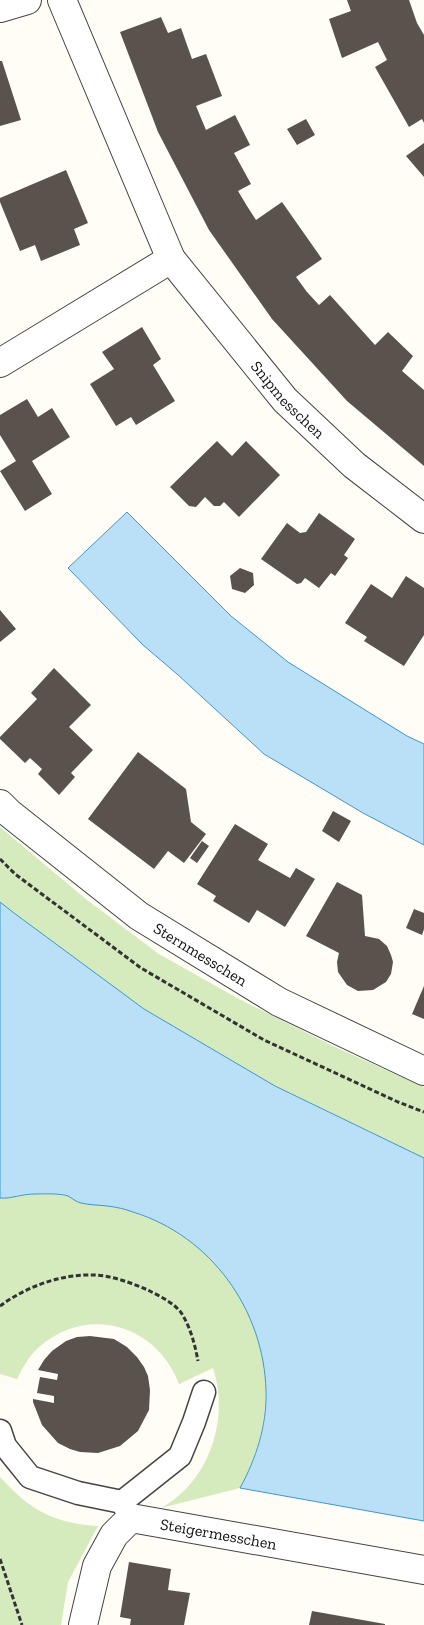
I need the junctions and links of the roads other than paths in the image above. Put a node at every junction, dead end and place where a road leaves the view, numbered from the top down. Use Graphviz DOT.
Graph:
graph roads {
  1 [pos="27,0"];
  2 [pos="62,0"];
  3 [pos="0,8"];
  4 [pos="171,259"];
  5 [pos="0,363"];
  6 [pos="424,519"];
  7 [pos="0,804"];
  8 [pos="424,1071"];
  9 [pos="204,1392"];
  10 [pos="0,1431"];
  11 [pos="126,1510"];
  12 [pos="424,1570"];
  13 [pos="83,1625"];
  1 -- 3 [label="street"];
  2 -- 4 [label="street, Snipmesschen"];
  4 -- 5 [label="street"];
  4 -- 6 [label="street, Snipmesschen"];
  7 -- 8 [label="street, Sternmesschen"];
  9 -- 11 [label="lane"];
  10 -- 11 [label="lane"];
  11 -- 12 [label="street, Steigermesschen"];
  11 -- 13 [label="street"];
}
